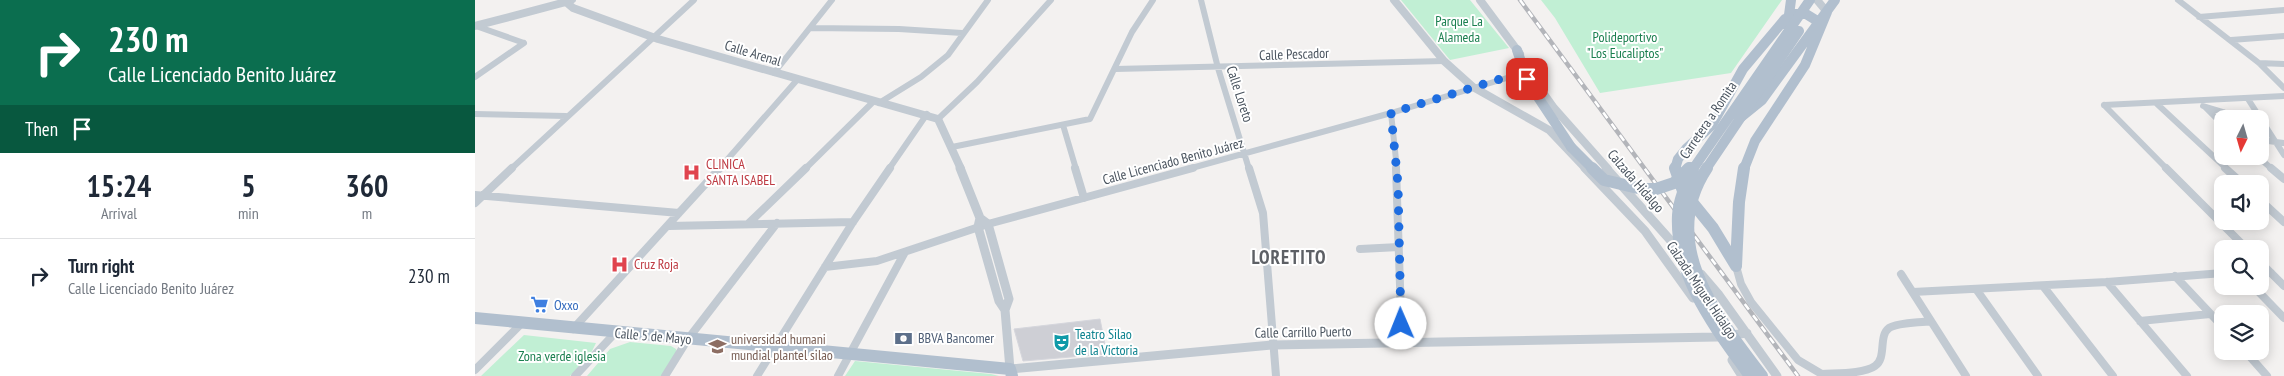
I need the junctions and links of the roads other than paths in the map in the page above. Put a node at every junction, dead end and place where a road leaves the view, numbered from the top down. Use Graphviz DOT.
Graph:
graph roads {
  1 [pos="694,0"];
  2 [pos="832,0"];
  3 [pos="987,0"];
  4 [pos="1051,0"];
  5 [pos="1153,0"];
  6 [pos="1201,0"];
  7 [pos="1394,0"];
  8 [pos="1481,0"];
  9 [pos="1791,0"];
  10 [pos="1810,0"];
  11 [pos="1818,0"];
  12 [pos="1835,0"];
  13 [pos="2177,0"];
  14 [pos="569,1"];
  15 [pos="2284,10"];
  16 [pos="1827,12"];
  17 [pos="1787,17"];
  18 [pos="2199,17"];
  19 [pos="1819,22"];
  20 [pos="476,26"];
  21 [pos="810,28"];
  22 [pos="962,33"];
  23 [pos="2284,36"];
  24 [pos="653,37"];
  25 [pos="2231,40"];
  26 [pos="1517,50"];
  27 [pos="1444,61"];
  28 [pos="2259,64"];
  29 [pos="2284,64"];
  30 [pos="1217,68"];
  31 [pos="1115,69"];
  32 [pos="774,73"];
  33 [pos="475,77"];
  34 [pos="1527,79"];
  35 [pos="797,80"];
  36 [pos="1473,87"];
  37 [pos="2284,88"];
  38 [pos="2284,96"];
  39 [pos="2248,99"];
  40 [pos="877,102"];
  41 [pos="2156,103"];
  42 [pos="2201,104"];
  43 [pos="2218,110"];
  44 [pos="2253,110"];
  45 [pos="1391,113"];
  46 [pos="475,114"];
  47 [pos="927,114"];
  48 [pos="567,116"];
  49 [pos="2214,116"];
  50 [pos="1741,118"];
  51 [pos="938,119"];
  52 [pos="1063,125"];
  53 [pos="1716,131"];
  54 [pos="2269,140"];
  55 [pos="2269,142"];
  56 [pos="2284,143"];
  57 [pos="952,147"];
  58 [pos="1588,147"];
  59 [pos="1569,149"];
  60 [pos="1246,154"];
  61 [pos="2284,155"];
  62 [pos="1695,162"];
  63 [pos="2268,165"];
  64 [pos="2233,175"];
  65 [pos="2284,179"];
  66 [pos="479,195"];
  67 [pos="1084,198"];
  68 [pos="475,203"];
  69 [pos="2269,208"];
  70 [pos="679,213"];
  71 [pos="853,222"];
  72 [pos="2284,222"];
  73 [pos="777,223"];
  74 [pos="979,223"];
  75 [pos="748,224"];
  76 [pos="989,224"];
  77 [pos="669,226"];
  78 [pos="1658,226"];
  79 [pos="1645,231"];
  80 [pos="2238,240"];
  81 [pos="1399,247"];
  82 [pos="1360,248"];
  83 [pos="905,252"];
  84 [pos="1735,266"];
  85 [pos="825,267"];
  86 [pos="2271,273"];
  87 [pos="1901,274"];
  88 [pos="2214,274"];
  89 [pos="2175,276"];
  90 [pos="2107,282"];
  91 [pos="2043,286"];
  92 [pos="2284,286"];
  93 [pos="1976,289"];
  94 [pos="1913,292"];
  95 [pos="1719,295"];
  96 [pos="2262,295"];
  97 [pos="1692,297"];
  98 [pos="1005,310"];
  99 [pos="2210,314"];
  100 [pos="475,318"];
  101 [pos="2214,318"];
  102 [pos="2284,318"];
  103 [pos="1931,321"];
  104 [pos="2140,321"];
  105 [pos="522,323"];
  106 [pos="573,329"];
  107 [pos="615,333"];
  108 [pos="1747,333"];
  109 [pos="1717,337"];
  110 [pos="687,339"];
  111 [pos="1402,344"];
  112 [pos="1272,345"];
  113 [pos="777,347"];
  114 [pos="851,352"];
  115 [pos="2253,360"];
  116 [pos="475,370"];
  117 [pos="1011,372"];
  118 [pos="1823,375"];
  119 [pos="575,376"];
  120 [pos="665,376"];
  121 [pos="757,376"];
  122 [pos="838,376"];
  123 [pos="1276,376"];
  124 [pos="1742,376"];
  125 [pos="1750,376"];
  126 [pos="1762,376"];
  127 [pos="1777,376"];
  128 [pos="1966,376"];
  129 [pos="2038,376"];
  130 [pos="2113,376"];
  131 [pos="2187,376"];
  132 [pos="2267,376"];
  1 -- 24 [label="street"];
  2 -- 21 [label="street"];
  3 -- 22 [label="street"];
  4 -- 51 [label="street"];
  5 -- 31 [label="street"];
  6 -- 30 [label="street, Calle Loreto"];
  7 -- 27 [label="street, Calzada Miguel Hidalgo"];
  8 -- 26 [label="street, Calzada Hidalgo"];
  9 -- 17 [label="main road"];
  10 -- 53 [label="main road, Carretera a Romita, bridge"];
  11 -- 16 [label="street"];
  11 -- 50 [label="main road, Carretera a Romita, bridge"];
  12 -- 16 [label="main road"];
  13 -- 18 [label="street"];
  14 -- 20 [label="street"];
  14 -- 24 [label="street, Calle Arenal"];
  15 -- 18 [label="street"];
  16 -- 19 [label="main road"];
  16 -- 84 [label="main road"];
  17 -- 19 [label="main road"];
  17 -- 53 [label="main road"];
  17 -- 84 [label="main road"];
  18 -- 25 [label="street"];
  19 -- 50 [label="main road"];
  20 -- 33 [label="street"];
  21 -- 22 [label="street"];
  21 -- 32 [label="street"];
  22 -- 40 [label="street"];
  23 -- 25 [label="street"];
  24 -- 32 [label="street, Calle Arenal"];
  24 -- 48 [label="street"];
  25 -- 28 [label="street"];
  26 -- 34 [label="main road"];
  26 -- 58 [label="street, Calzada Hidalgo"];
  27 -- 30 [label="street, Calle Pescador"];
  27 -- 36 [label="street, Calzada Miguel Hidalgo"];
  28 -- 29 [label="street"];
  28 -- 37 [label="street"];
  30 -- 31 [label="street, Calle Pescador"];
  30 -- 60 [label="street, Calle Loreto"];
  31 -- 52 [label="street"];
  32 -- 35 [label="street, Calle Arenal"];
  34 -- 36 [label="street, Calle Licenciado Benito Juárez"];
  34 -- 59 [label="main road"];
  35 -- 40 [label="street, Calle Arenal"];
  35 -- 70 [label="street"];
  36 -- 45 [label="street, Calle Licenciado Benito Juárez"];
  36 -- 59 [label="street, Calzada Miguel Hidalgo"];
  38 -- 39 [label="street"];
  39 -- 42 [label="street"];
  39 -- 44 [label="street"];
  40 -- 47 [label="street, Calle Arenal"];
  40 -- 75 [label="street"];
  41 -- 42 [label="street"];
  41 -- 64 [label="street"];
  41 -- 80 [label="street"];
  42 -- 43 [label="street"];
  42 -- 49 [label="street"];
  45 -- 60 [label="street, Calle Licenciado Benito Juárez"];
  45 -- 81 [label="street"];
  46 -- 48 [label="street"];
  47 -- 51 [label="street, Calle Arenal"];
  47 -- 71 [label="street"];
  48 -- 66 [label="street"];
  50 -- 126 [label="main road, Carretera a Romita, bridge"];
  51 -- 57 [label="street"];
  52 -- 57 [label="street"];
  52 -- 67 [label="street"];
  53 -- 62 [label="main road, Carretera a Romita, bridge"];
  54 -- 56 [label="street"];
  55 -- 61 [label="street"];
  57 -- 74 [label="street"];
  58 -- 59 [label="street"];
  58 -- 78 [label="street, Calzada Hidalgo"];
  59 -- 62 [label="main road, bridge"];
  59 -- 79 [label="street, Calzada Miguel Hidalgo"];
  60 -- 67 [label="street, Calle Licenciado Benito Juárez"];
  60 -- 112 [label="street, Calle Loreto"];
  62 -- 125 [label="main road, Carretera a Romita, bridge"];
  63 -- 65 [label="street"];
  66 -- 68 [label="street"];
  66 -- 70 [label="street"];
  67 -- 76 [label="street, Calle Licenciado Benito Juárez"];
  69 -- 72 [label="street"];
  70 -- 77 [label="street"];
  71 -- 73 [label="street"];
  71 -- 85 [label="street"];
  73 -- 75 [label="street"];
  73 -- 110 [label="street"];
  74 -- 76 [label="street"];
  74 -- 83 [label="street"];
  74 -- 98 [label="street"];
  75 -- 77 [label="street"];
  76 -- 98 [label="street"];
  77 -- 106 [label="street"];
  78 -- 79 [label="street"];
  78 -- 95 [label="street, Calzada Hidalgo"];
  79 -- 97 [label="street, Calzada Miguel Hidalgo"];
  81 -- 82 [label="street"];
  81 -- 111 [label="street"];
  83 -- 85 [label="street"];
  83 -- 114 [label="street"];
  84 -- 118 [label="street"];
  85 -- 113 [label="street"];
  86 -- 92 [label="street"];
  87 -- 94 [label="street"];
  88 -- 89 [label="street"];
  89 -- 90 [label="street"];
  89 -- 99 [label="street"];
  90 -- 91 [label="street"];
  90 -- 104 [label="street"];
  91 -- 93 [label="street"];
  91 -- 130 [label="street"];
  93 -- 94 [label="street"];
  93 -- 129 [label="street"];
  94 -- 103 [label="street"];
  95 -- 97 [label="street"];
  95 -- 108 [label="street, Calzada Hidalgo"];
  96 -- 102 [label="street"];
  97 -- 109 [label="street, Calzada Miguel Hidalgo"];
  98 -- 117 [label="street"];
  99 -- 101 [label="street"];
  99 -- 104 [label="street"];
  100 -- 105 [label="main road, Calle 5 de Mayo"];
  103 -- 118 [label="street"];
  103 -- 128 [label="street"];
  104 -- 131 [label="street"];
  105 -- 106 [label="main road, Calle 5 de Mayo"];
  105 -- 116 [label="street"];
  106 -- 107 [label="main road, Calle 5 de Mayo"];
  107 -- 110 [label="main road, Calle 5 de Mayo"];
  107 -- 119 [label="street"];
  108 -- 109 [label="street, Calle Carrillo Puerto"];
  108 -- 127 [label="street, Calzada Hidalgo"];
  109 -- 111 [label="street, Calle Carrillo Puerto"];
  109 -- 124 [label="street, Calzada Miguel Hidalgo"];
  110 -- 113 [label="main road, Calle 5 de Mayo"];
  110 -- 120 [label="street"];
  111 -- 112 [label="street, Calle Carrillo Puerto"];
  112 -- 117 [label="street, Calle Carrillo Puerto"];
  112 -- 123 [label="street, Calle Loreto"];
  113 -- 114 [label="main road, Calle 5 de Mayo"];
  113 -- 121 [label="street"];
  114 -- 117 [label="main road, Calle 5 de Mayo"];
  114 -- 122 [label="street"];
  115 -- 132 [label="street"];
}
